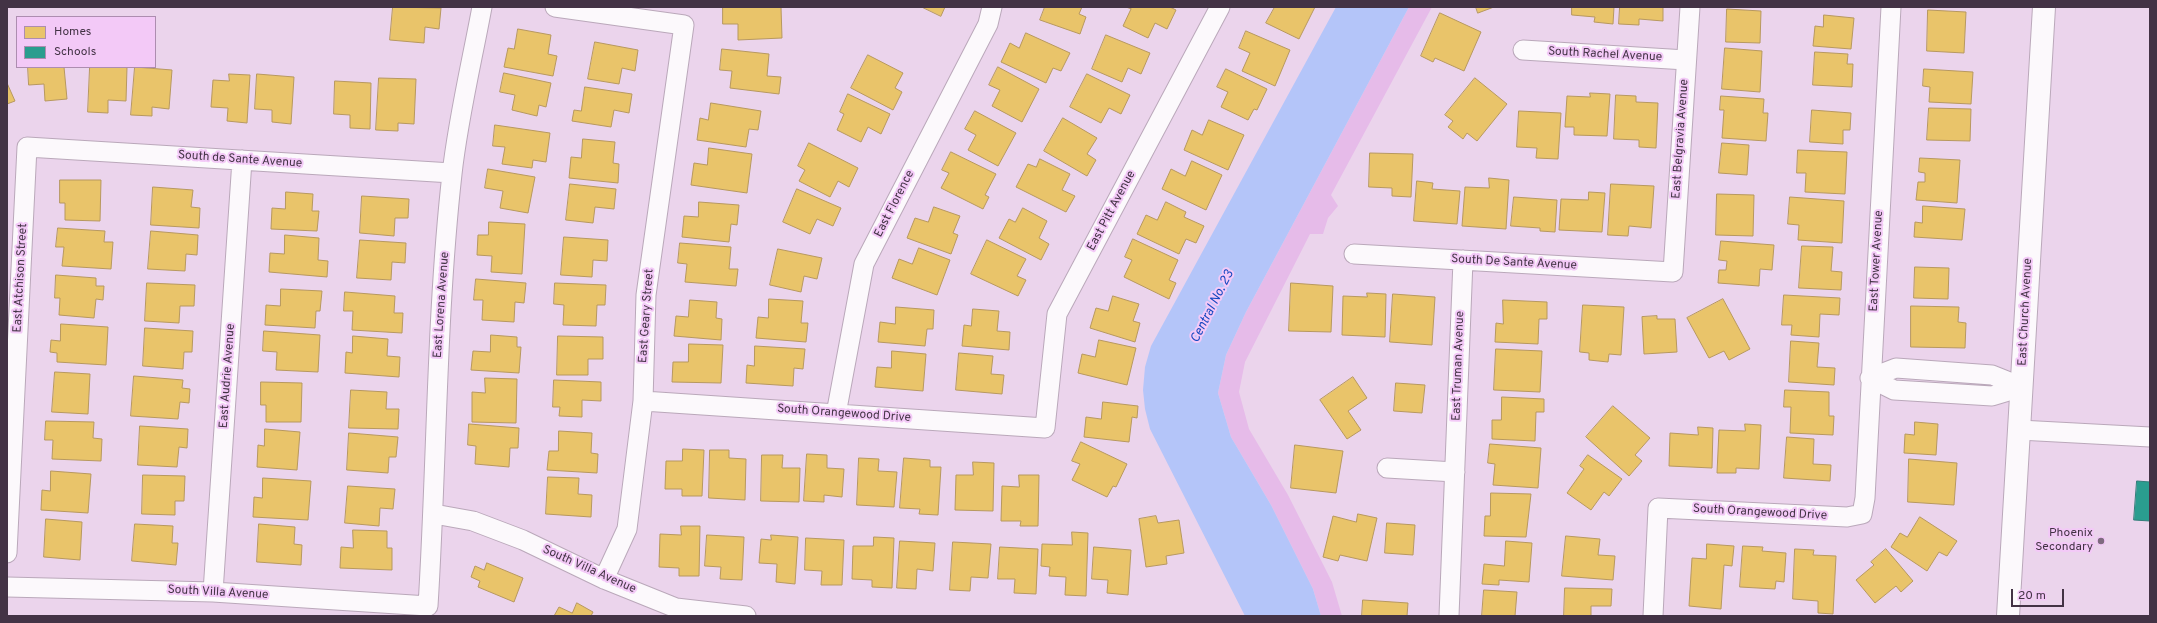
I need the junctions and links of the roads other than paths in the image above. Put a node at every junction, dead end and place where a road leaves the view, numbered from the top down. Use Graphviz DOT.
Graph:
graph roads {
  1 [pos="482,7"];
  2 [pos="555,7"];
  3 [pos="992,7"];
  4 [pos="1220,7"];
  5 [pos="1690,7"];
  6 [pos="1891,7"];
  7 [pos="2044,7"];
  8 [pos="1523,50"];
  9 [pos="1686,60"];
  10 [pos="27,146"];
  11 [pos="242,160"];
  12 [pos="452,173"];
  13 [pos="1354,254"];
  14 [pos="1463,260"];
  15 [pos="1673,272"];
  16 [pos="1870,378"];
  17 [pos="2022,387"];
  18 [pos="643,401"];
  19 [pos="836,414"];
  20 [pos="1045,428"];
  21 [pos="2019,430"];
  22 [pos="2150,437"];
  23 [pos="1387,468"];
  24 [pos="1455,472"];
  25 [pos="434,514"];
  26 [pos="1862,514"];
  27 [pos="7,553"];
  28 [pos="604,579"];
  29 [pos="7,587"];
  30 [pos="213,592"];
  31 [pos="428,606"];
  32 [pos="746,616"];
  33 [pos="1450,616"];
  34 [pos="1652,616"];
  35 [pos="2008,616"];
  1 -- 12 [label="street, East Lorena Avenue"];
  2 -- 18 [label="street, East Geary Street"];
  3 -- 19 [label="street, East Florence"];
  4 -- 20 [label="street, East Pitt Avenue"];
  5 -- 9 [label="street, East Belgravia Avenue"];
  6 -- 16 [label="street, East Tower Avenue"];
  7 -- 17 [label="street, East Church Avenue"];
  8 -- 9 [label="street, South Rachel Avenue"];
  9 -- 15 [label="street, East Belgravia Avenue"];
  10 -- 11 [label="street, South de Sante Avenue"];
  10 -- 27 [label="street, East Atchison Street"];
  11 -- 12 [label="street, South de Sante Avenue"];
  11 -- 30 [label="street, East Audrie Avenue"];
  12 -- 25 [label="street, East Lorena Avenue"];
  13 -- 14 [label="street, South De Sante Avenue"];
  14 -- 15 [label="street, South De Sante Avenue"];
  14 -- 24 [label="street, East Truman Avenue"];
  16 -- 17 [label="street"];
  16 -- 26 [label="street, East Tower Avenue"];
  17 -- 21 [label="street, East Church Avenue"];
  18 -- 19 [label="street, South Orangewood Drive"];
  18 -- 28 [label="street, East Geary Street"];
  19 -- 20 [label="street, South Orangewood Drive"];
  21 -- 22 [label="street"];
  21 -- 35 [label="street, East Church Avenue"];
  23 -- 24 [label="street"];
  24 -- 33 [label="street, East Truman Avenue"];
  25 -- 28 [label="street, South Villa Avenue"];
  25 -- 31 [label="street, East Lorena Avenue"];
  26 -- 34 [label="street, South Orangewood Drive"];
  28 -- 32 [label="street, South Villa Avenue"];
  29 -- 30 [label="street, South Villa Avenue"];
  30 -- 31 [label="street, South Villa Avenue"];
}
